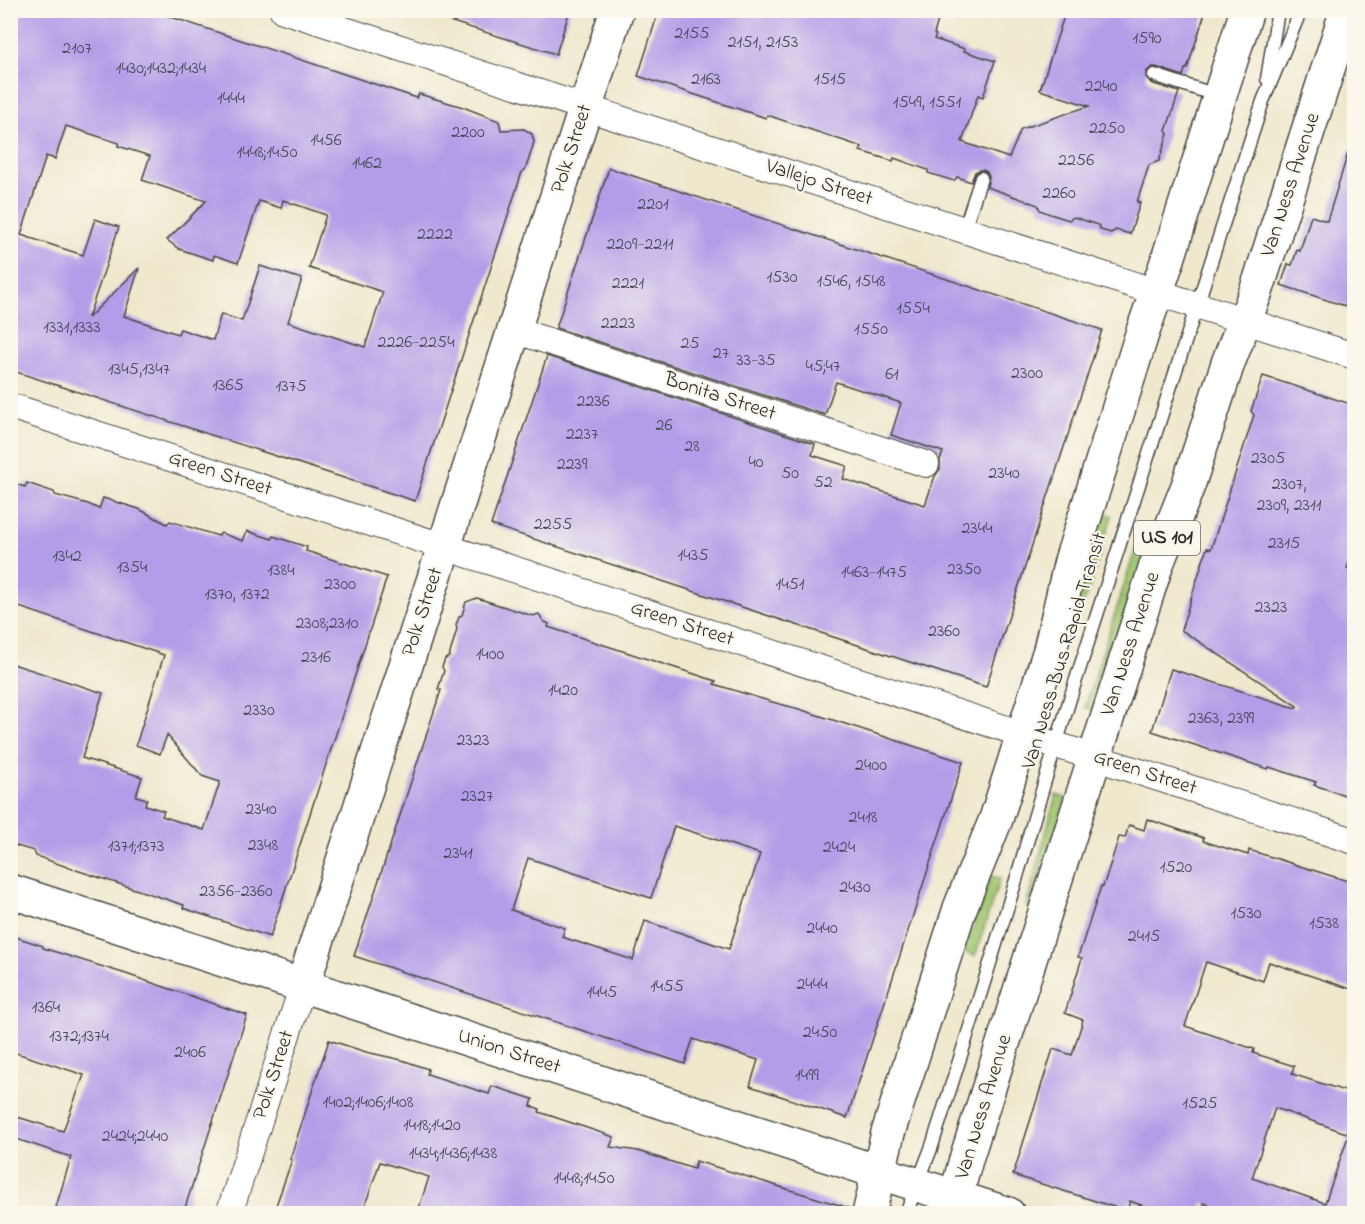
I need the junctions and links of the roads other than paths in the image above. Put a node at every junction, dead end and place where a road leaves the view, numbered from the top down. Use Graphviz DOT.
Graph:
graph roads {
  1 [pos="283,10"];
  2 [pos="617,10"];
  3 [pos="1247,10"];
  4 [pos="1278,10"];
  5 [pos="1301,10"];
  6 [pos="1347,10"];
  7 [pos="1154,75"];
  8 [pos="1219,96"];
  9 [pos="1263,101"];
  10 [pos="586,108"];
  11 [pos="981,178"];
  12 [pos="964,230"];
  13 [pos="1157,292"];
  14 [pos="1197,305"];
  15 [pos="1245,320"];
  16 [pos="514,330"];
  17 [pos="1354,356"];
  18 [pos="10,406"];
  19 [pos="926,464"];
  20 [pos="444,546"];
  21 [pos="1023,734"];
  22 [pos="1056,745"];
  23 [pos="1095,758"];
  24 [pos="1354,841"];
  25 [pos="10,891"];
  26 [pos="303,985"];
  27 [pos="878,1171"];
  28 [pos="912,1199"];
  29 [pos="954,1205"];
  30 [pos="229,1214"];
  31 [pos="869,1214"];
  32 [pos="1008,1214"];
  1 -- 10 [label="street, Vallejo Street"];
  2 -- 10 [label="main road, Polk Street"];
  3 -- 8 [label="main road"];
  4 -- 9 [label="lane, Van Ness Bus Rapid Transit"];
  5 -- 9 [label="lane, Van Ness Bus Rapid Transit"];
  6 -- 15 [label="main road, Van Ness Avenue / US 101"];
  7 -- 8 [label="lane"];
  8 -- 13 [label="main road"];
  9 -- 14 [label="lane, Van Ness Bus Rapid Transit"];
  10 -- 12 [label="street, Vallejo Street"];
  10 -- 16 [label="main road, Polk Street"];
  11 -- 12 [label="lane"];
  12 -- 13 [label="street, Vallejo Street"];
  13 -- 14 [label="street, Vallejo Street"];
  13 -- 21 [label="main road"];
  14 -- 15 [label="street, Vallejo Street"];
  14 -- 22 [label="lane, Van Ness Bus Rapid Transit"];
  15 -- 17 [label="street, Vallejo Street"];
  15 -- 23 [label="main road, Van Ness Avenue / US 101"];
  16 -- 19 [label="street, Bonita Street"];
  16 -- 20 [label="main road, Polk Street"];
  18 -- 20 [label="street, Green Street"];
  20 -- 21 [label="street, Green Street"];
  20 -- 26 [label="main road, Polk Street"];
  21 -- 22 [label="street, Green Street"];
  21 -- 27 [label="main road"];
  22 -- 23 [label="street, Green Street"];
  22 -- 28 [label="lane, Van Ness Bus Rapid Transit"];
  23 -- 24 [label="street, Green Street"];
  23 -- 29 [label="main road, Van Ness Avenue / US 101"];
  25 -- 26 [label="main road, Union Street"];
  26 -- 27 [label="main road, Union Street"];
  26 -- 30 [label="street, Polk Street"];
  27 -- 28 [label="main road, Union Street"];
  27 -- 31 [label="main road"];
  28 -- 29 [label="main road, Union Street"];
  29 -- 32 [label="main road, Union Street"];
}
